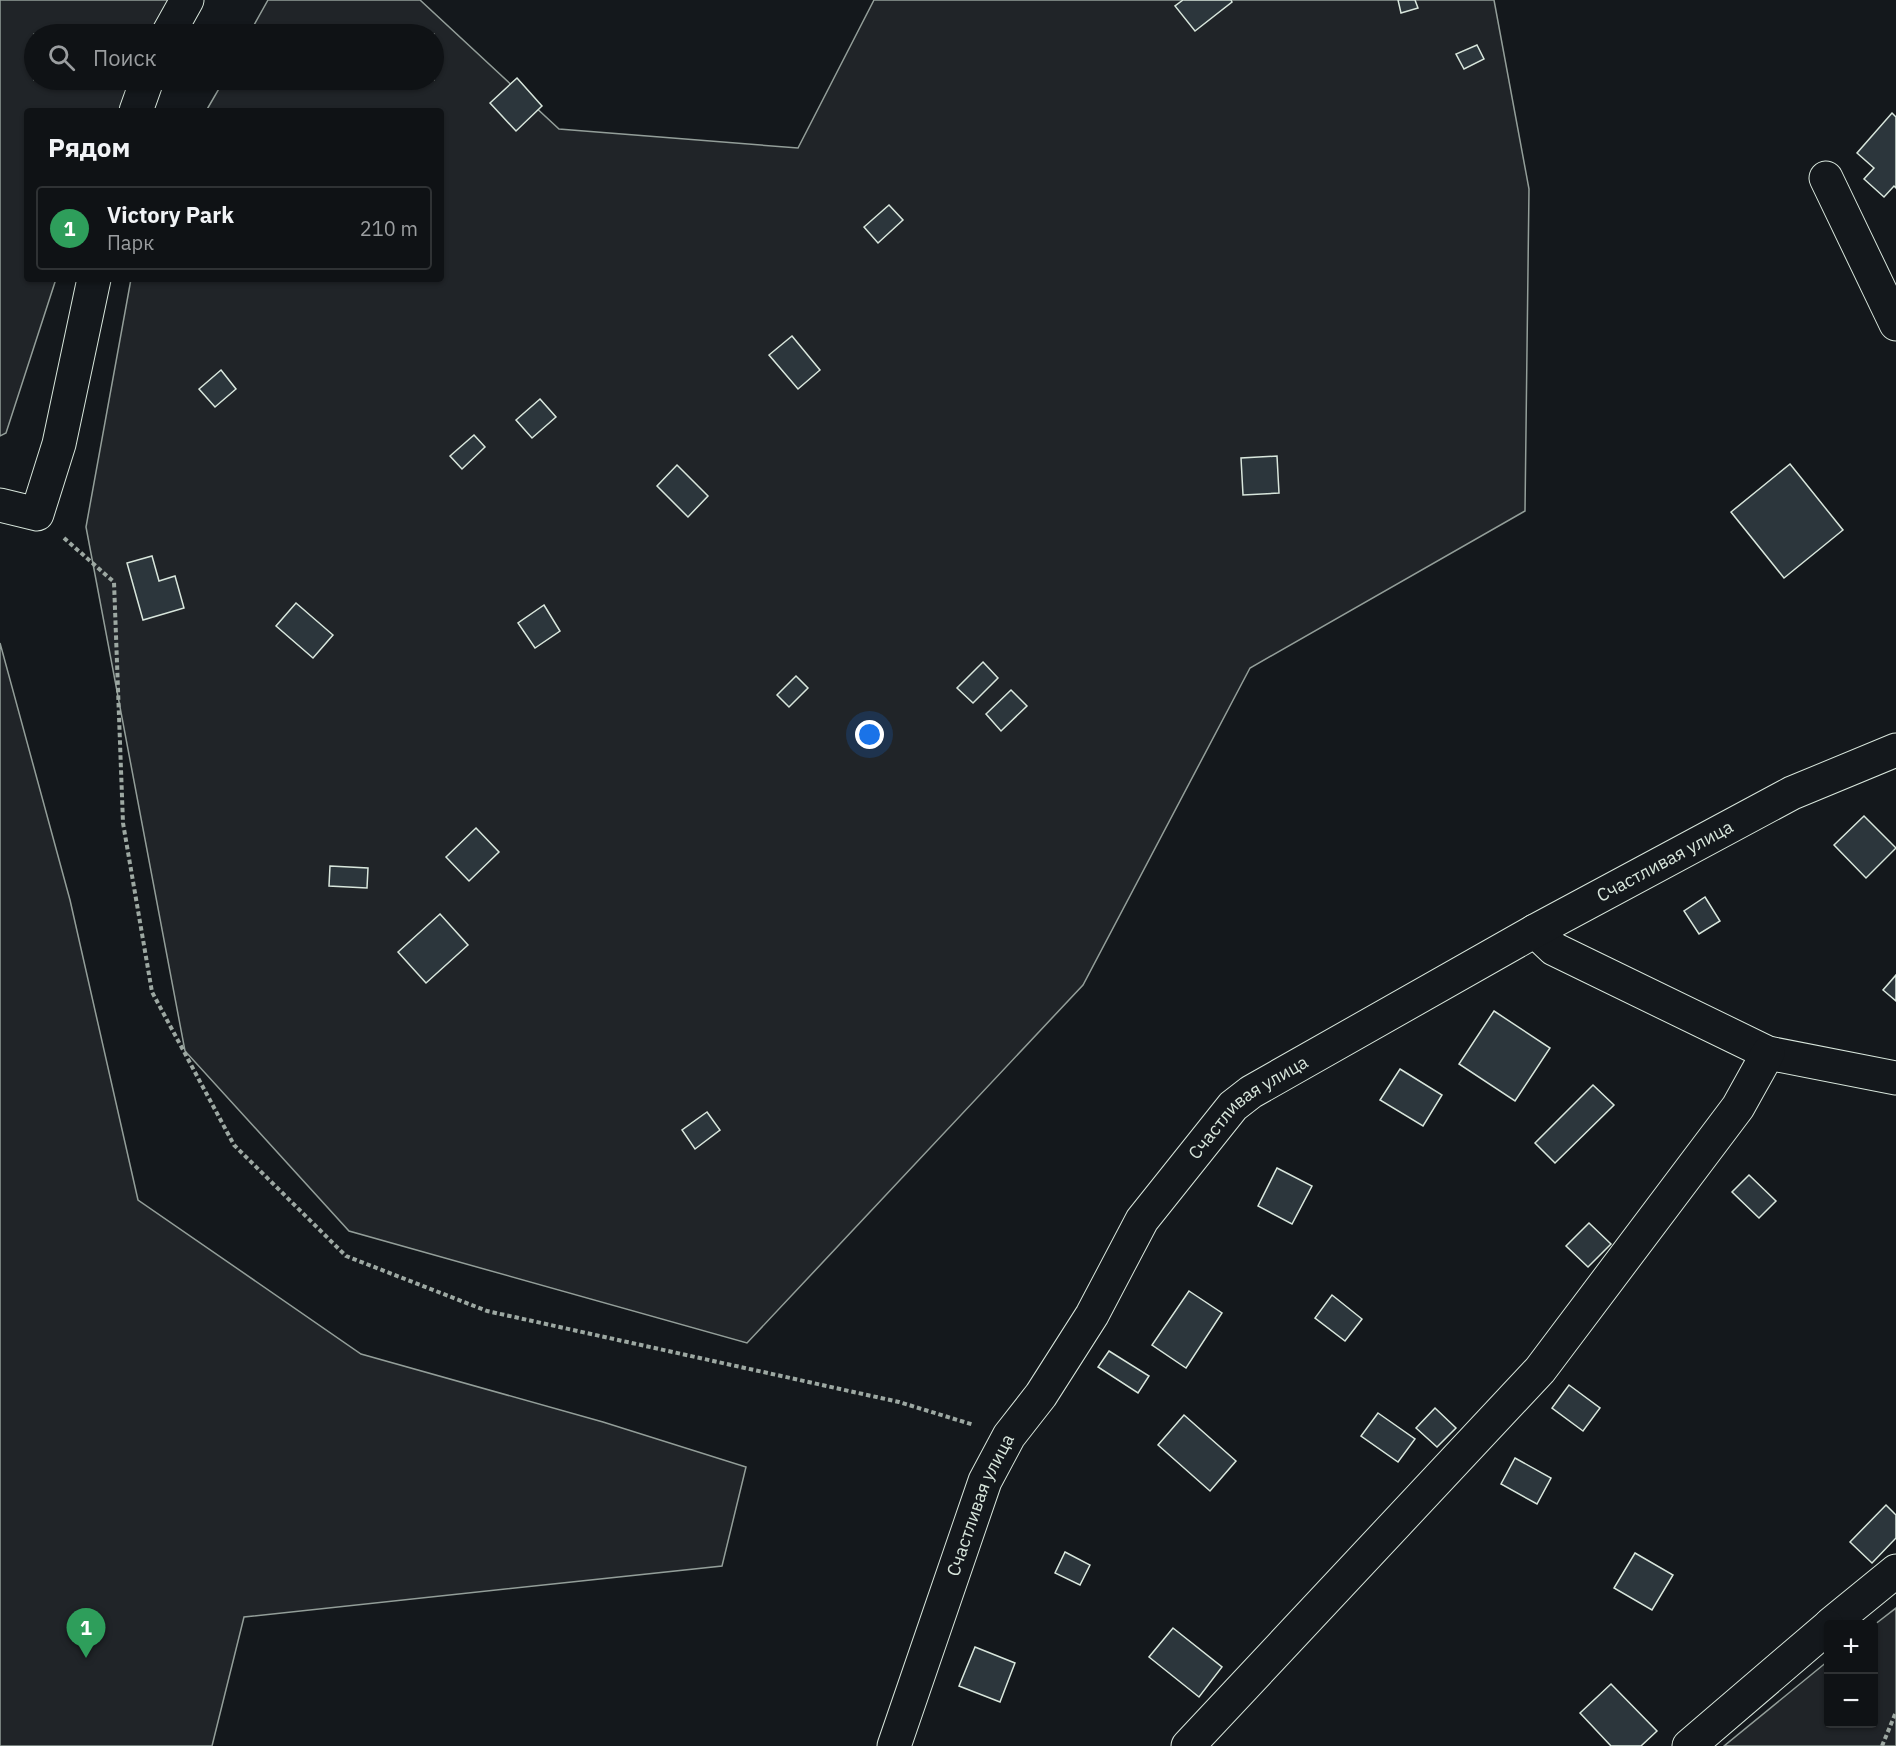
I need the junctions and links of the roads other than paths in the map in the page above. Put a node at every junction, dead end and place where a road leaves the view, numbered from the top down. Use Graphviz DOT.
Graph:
graph roads {
  1 [pos="187,0"];
  2 [pos="174,24"];
  3 [pos="143,90"];
  4 [pos="137,108"];
  5 [pos="1826,177"];
  6 [pos="93,282"];
  7 [pos="1896,324"];
  8 [pos="0,504"];
  9 [pos="1896,750"];
  10 [pos="1535,931"];
  11 [pos="1768,1053"];
  12 [pos="1896,1078"];
  13 [pos="1896,1571"];
  14 [pos="1837,1620"];
  15 [pos="1824,1631"];
  16 [pos="894,1746"];
  17 [pos="1188,1746"];
  18 [pos="1689,1746"];
  1 -- 2 [label="street"];
  3 -- 4 [label="street"];
  5 -- 7 [label="street"];
  6 -- 8 [label="street"];
  9 -- 10 [label="street, Счастливая улица"];
  10 -- 11 [label="street"];
  10 -- 16 [label="street, Счастливая улица"];
  11 -- 12 [label="street"];
  11 -- 17 [label="street"];
  13 -- 14 [label="street"];
  15 -- 18 [label="street"];
}
